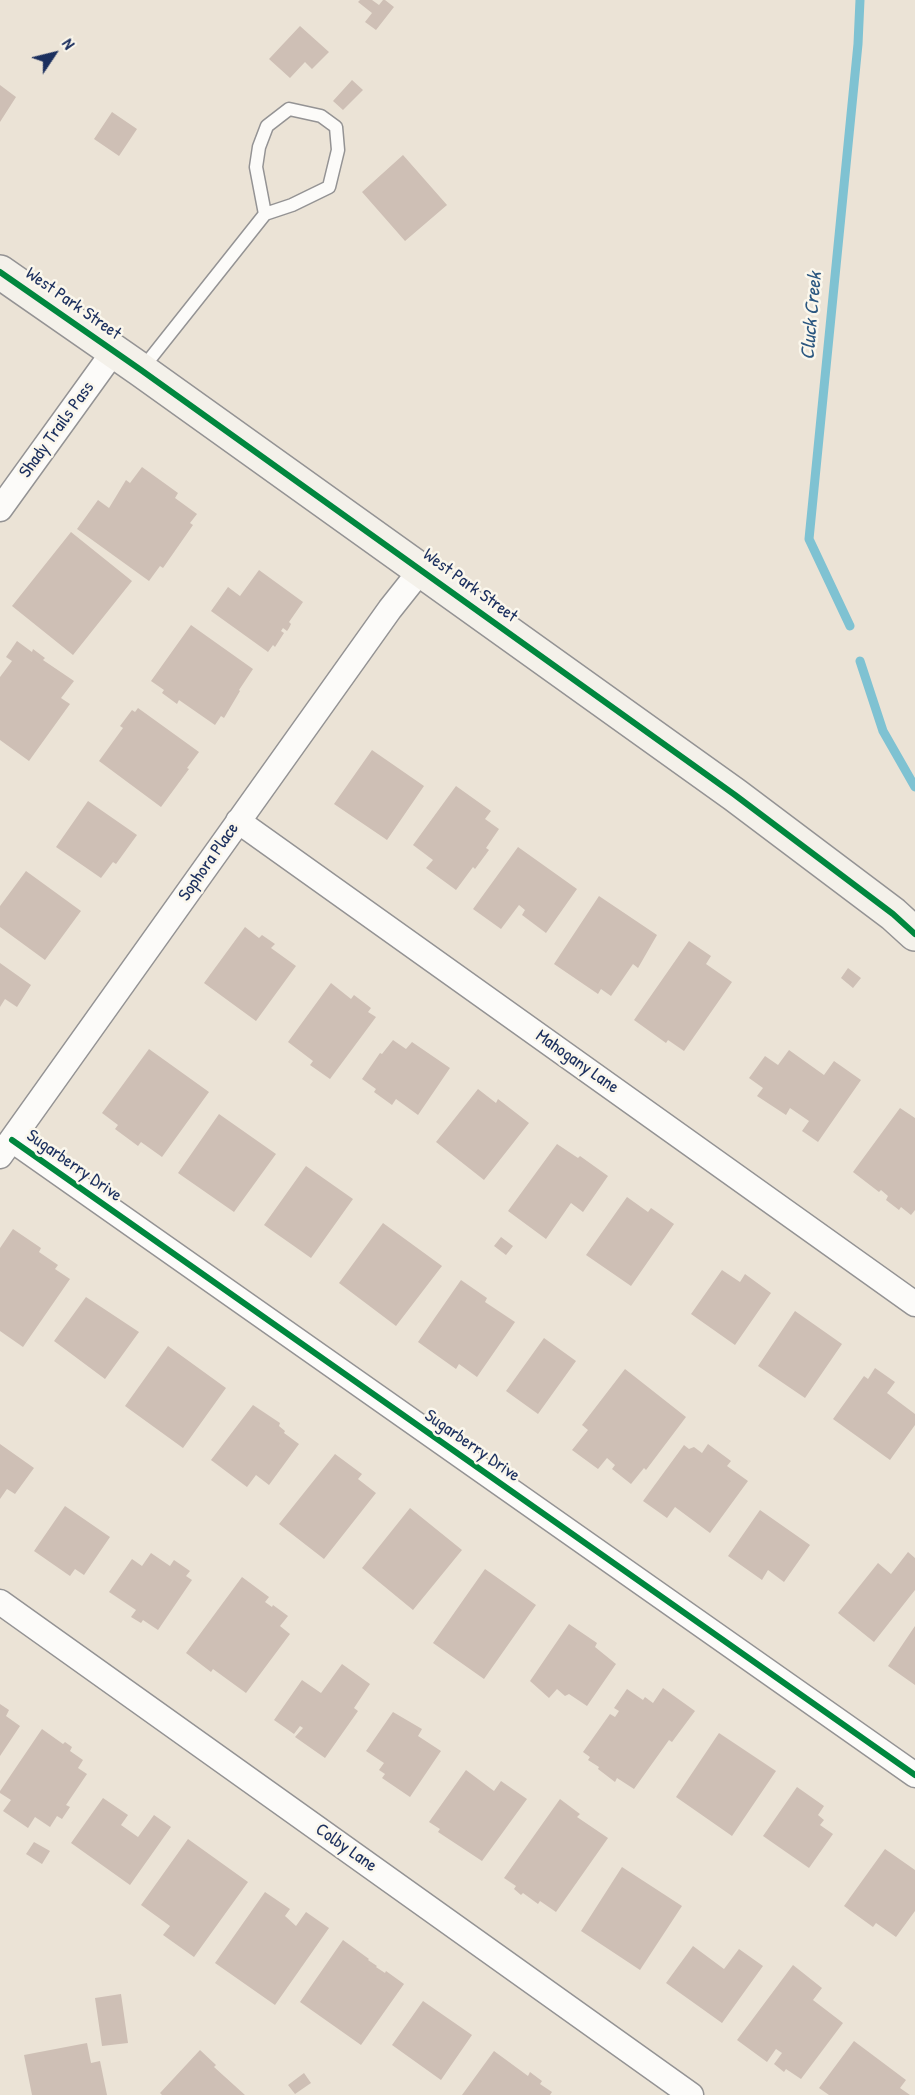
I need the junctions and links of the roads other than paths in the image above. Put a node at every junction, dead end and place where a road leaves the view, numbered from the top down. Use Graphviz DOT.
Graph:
graph roads {
  1 [pos="265,214"];
  2 [pos="0,272"];
  3 [pos="114,351"];
  4 [pos="141,370"];
  5 [pos="0,509"];
  6 [pos="421,570"];
  7 [pos="238,821"];
  8 [pos="915,934"];
  9 [pos="6,1148"];
  10 [pos="915,1304"];
  11 [pos="0,1602"];
  12 [pos="915,1775"];
  13 [pos="691,2095"];
  1 -- 1 [label="lane"];
  1 -- 4 [label="lane"];
  2 -- 3 [label="street, West Park Street"];
  3 -- 4 [label="street, West Park Street"];
  3 -- 5 [label="street, Shady Trails Pass"];
  4 -- 6 [label="street, West Park Street"];
  6 -- 7 [label="street, Sophora Place"];
  6 -- 8 [label="street, West Park Street"];
  7 -- 9 [label="street, Sophora Place"];
  7 -- 10 [label="street, Mahogany Lane"];
  9 -- 12 [label="street, Sugarberry Drive"];
  11 -- 13 [label="street, Colby Lane"];
}
